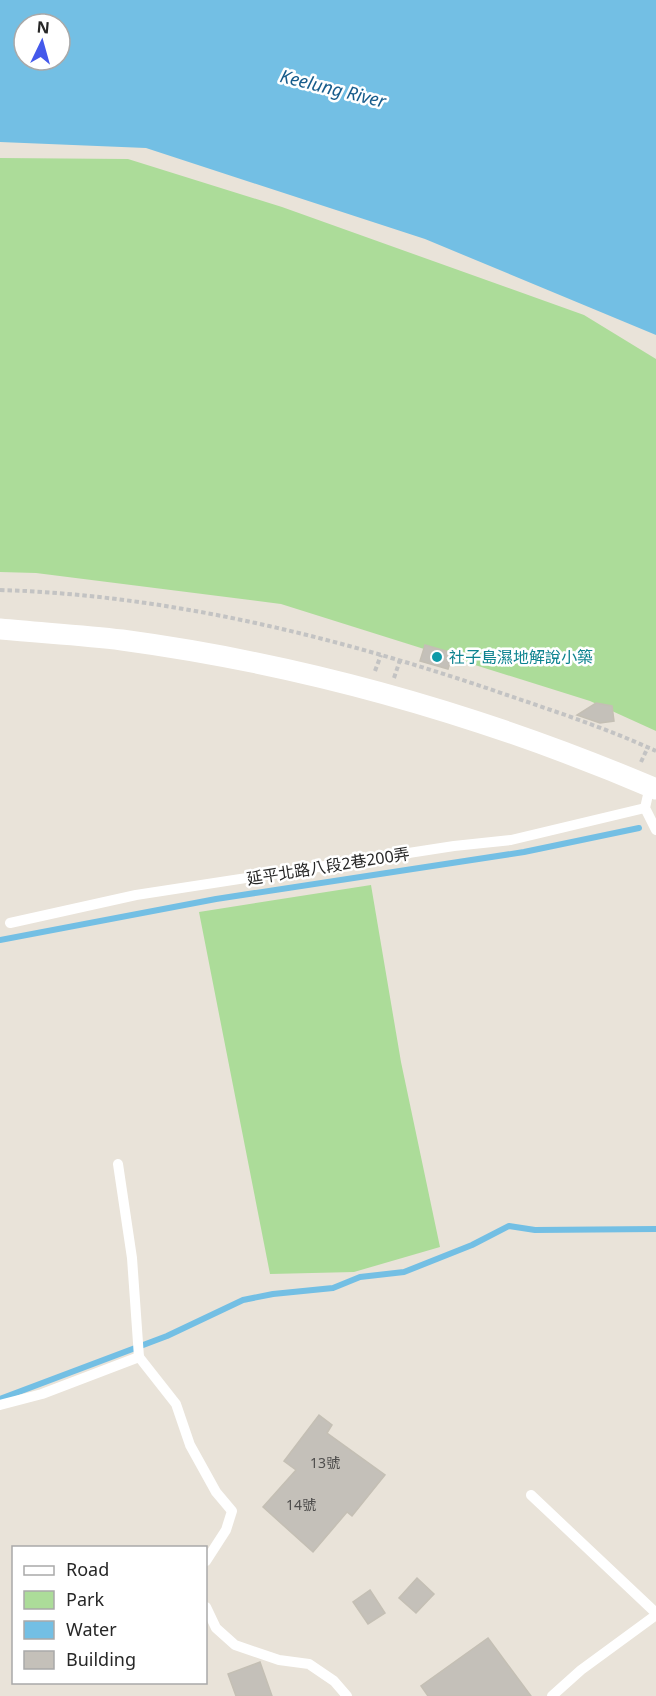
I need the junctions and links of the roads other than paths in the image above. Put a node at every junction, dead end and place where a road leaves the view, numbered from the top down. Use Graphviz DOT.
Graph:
graph roads {
  1 [pos="0,629"];
  2 [pos="653,788"];
  3 [pos="645,808"];
  4 [pos="656,830"];
  5 [pos="10,923"];
  6 [pos="118,1164"];
  7 [pos="139,1357"];
  8 [pos="0,1405"];
  9 [pos="531,1496"];
  10 [pos="207,1559"];
  11 [pos="207,1609"];
  12 [pos="656,1614"];
  13 [pos="347,1696"];
  14 [pos="552,1696"];
  1 -- 2 [label="street"];
  2 -- 3 [label="lane"];
  3 -- 4 [label="lane"];
  3 -- 5 [label="lane, 延平北路八段2巷200弄"];
  6 -- 7 [label="lane"];
  7 -- 8 [label="lane"];
  7 -- 10 [label="lane"];
  9 -- 12 [label="lane"];
  11 -- 13 [label="lane"];
  12 -- 14 [label="lane"];
}
